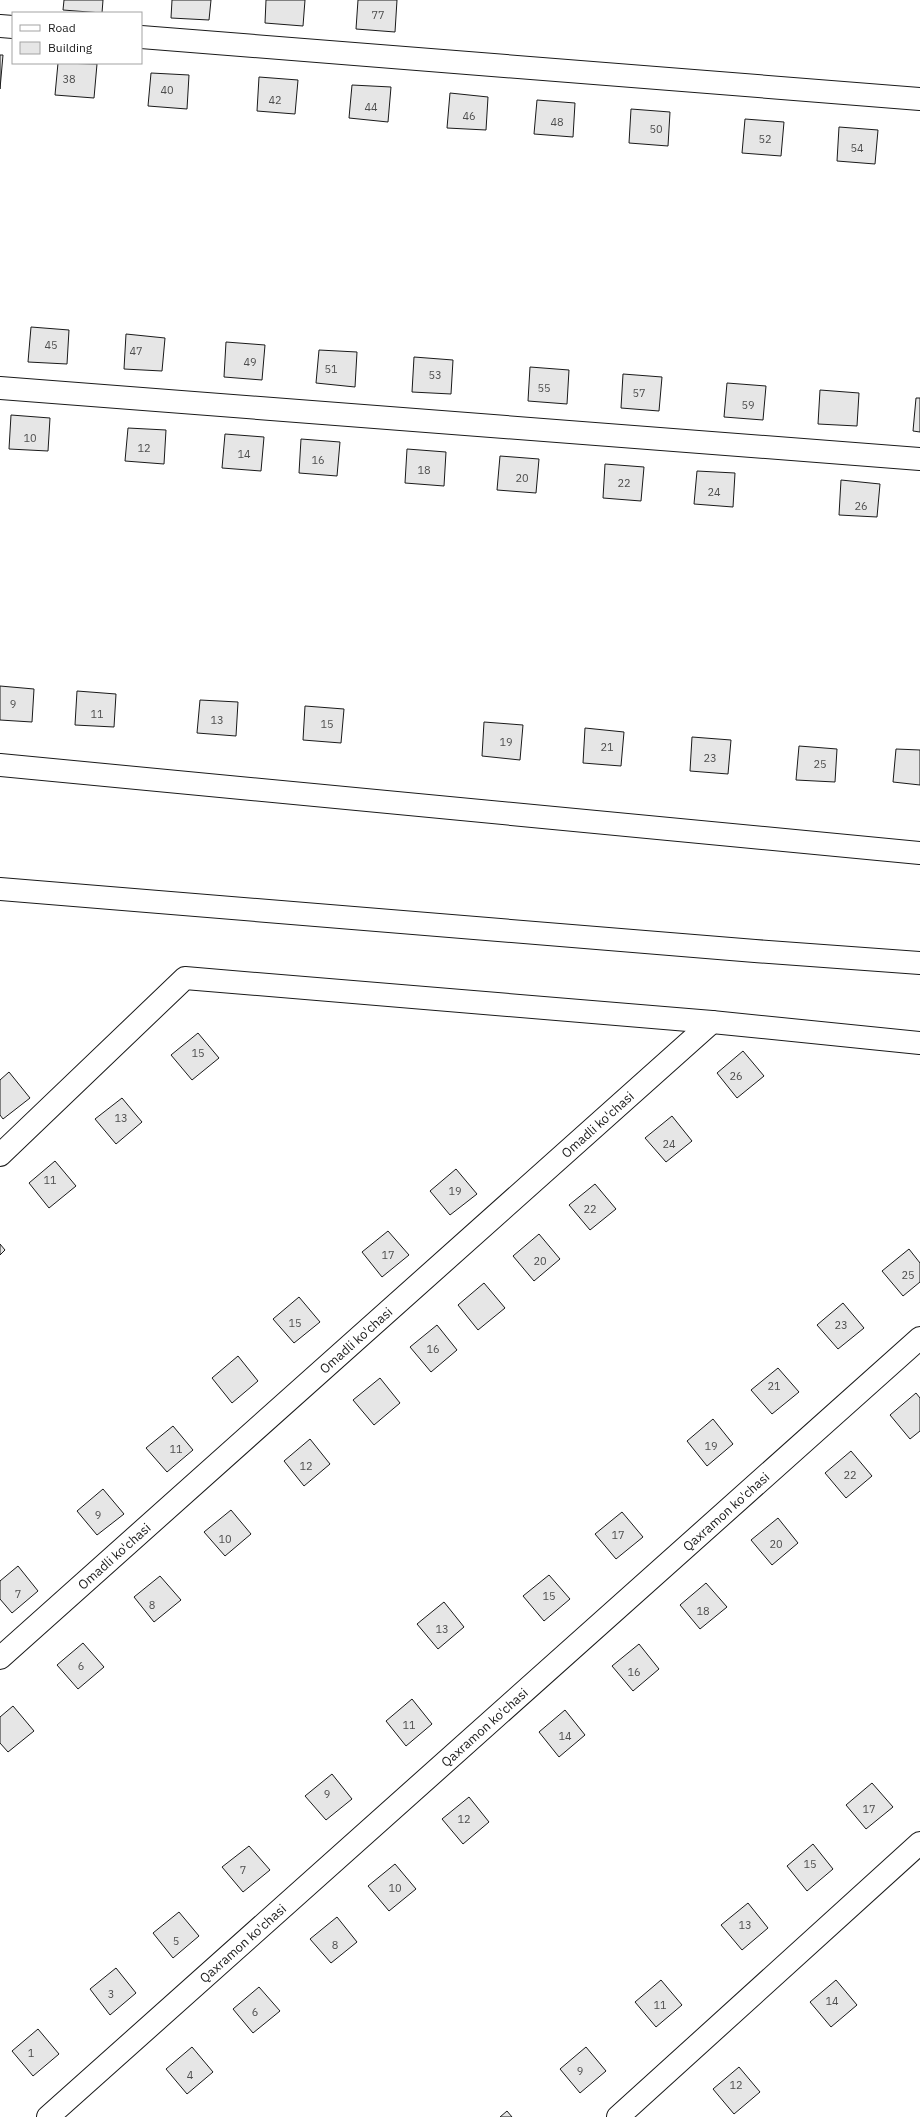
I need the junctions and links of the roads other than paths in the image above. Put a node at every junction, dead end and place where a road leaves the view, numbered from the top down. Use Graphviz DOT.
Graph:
graph roads {
  1 [pos="0,26"];
  2 [pos="12,27"];
  3 [pos="142,37"];
  4 [pos="920,99"];
  5 [pos="0,388"];
  6 [pos="920,459"];
  7 [pos="0,765"];
  8 [pos="920,853"];
  9 [pos="0,889"];
  10 [pos="920,963"];
  11 [pos="712,1022"];
  12 [pos="920,1043"];
  13 [pos="0,1155"];
  14 [pos="920,1338"];
  15 [pos="0,1658"];
  16 [pos="920,1843"];
  17 [pos="48,2117"];
  18 [pos="618,2117"];
  1 -- 2 [label="street"];
  3 -- 4 [label="street"];
  5 -- 6 [label="street"];
  7 -- 8 [label="street"];
  9 -- 10 [label="street"];
  11 -- 12 [label="street"];
  11 -- 13 [label="street"];
  11 -- 15 [label="street, Omadli ko'chasi"];
  14 -- 17 [label="street, Qaxramon ko'chasi"];
  16 -- 18 [label="street"];
}
